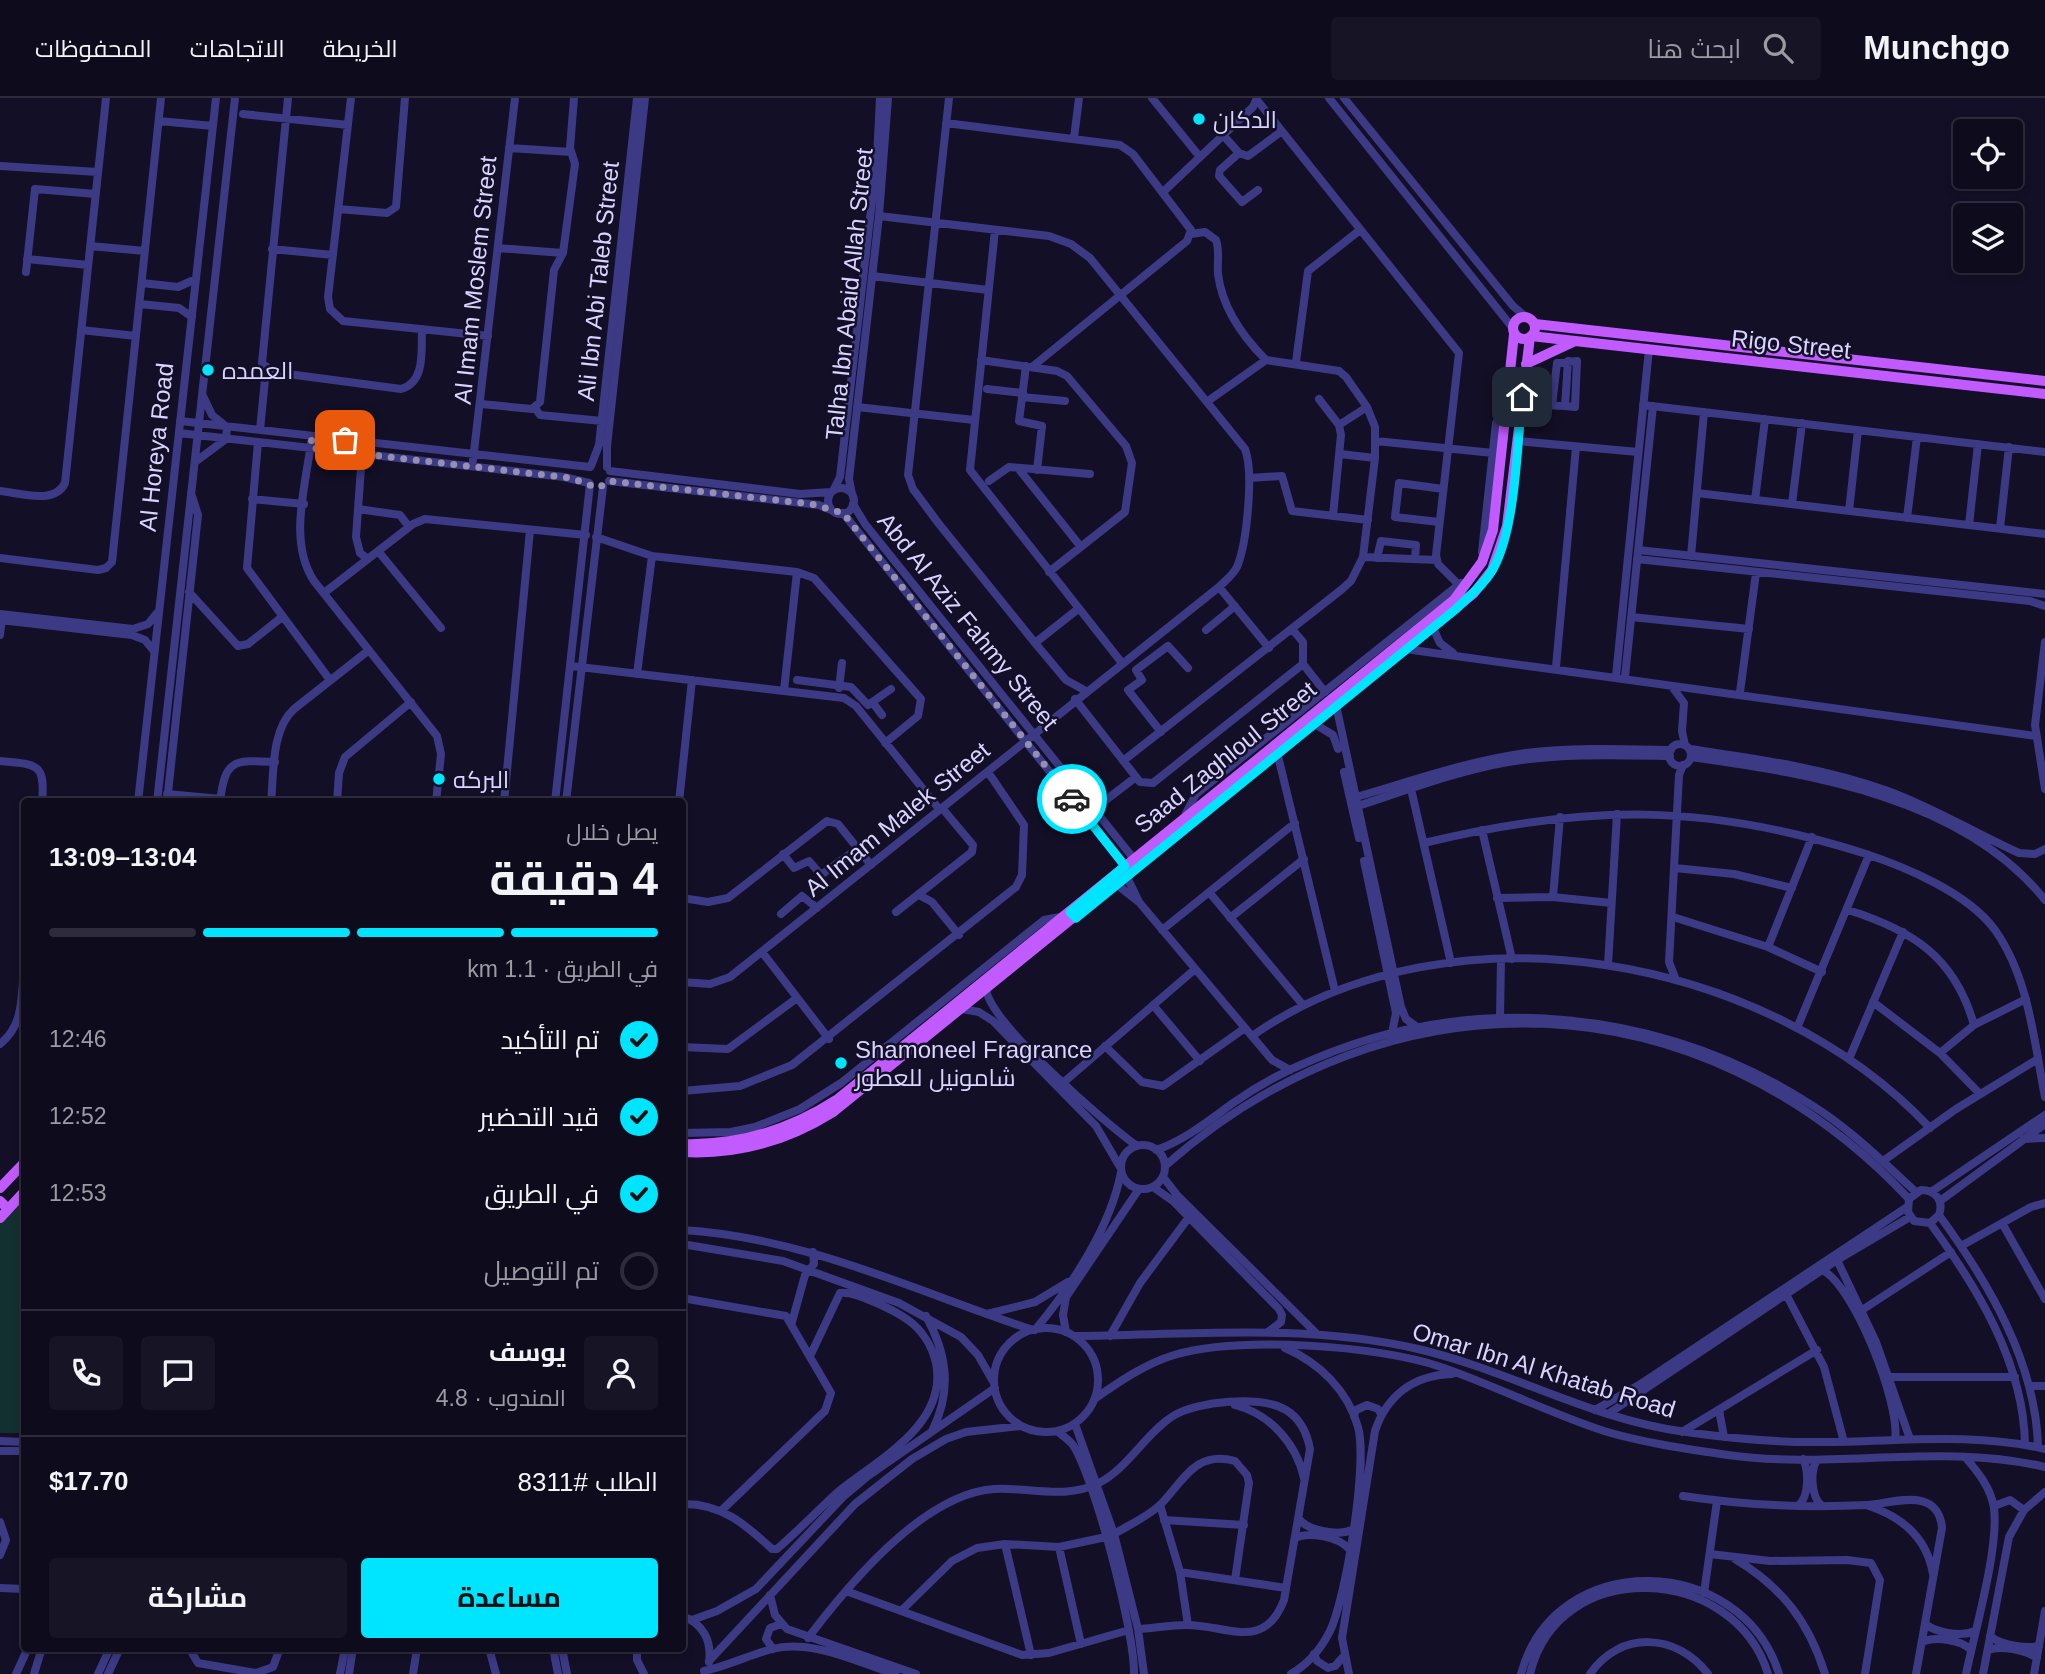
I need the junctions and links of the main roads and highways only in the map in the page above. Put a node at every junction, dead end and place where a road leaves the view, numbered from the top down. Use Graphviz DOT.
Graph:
graph roads {
  1 [pos="1535,324"];
  2 [pos="1556,327"];
  3 [pos="1513,330"];
  4 [pos="1530,337"];
  5 [pos="1555,339"];
  6 [pos="1574,341"];
  7 [pos="1790,353"];
  8 [pos="1526,364"];
  9 [pos="1788,365"];
  10 [pos="2045,381"];
  11 [pos="2045,394"];
  12 [pos="1367,675"];
  13 [pos="1126,871"];
  14 [pos="1070,916"];
  15 [pos="904,1050"];
  16 [pos="686,1152"];
  17 [pos="21,1166"];
  18 [pos="0,1188"];
  19 [pos="21,1195"];
  20 [pos="0,1200"];
  21 [pos="8,1209"];
  22 [pos="0,1218"];
  1 -- 2 [label="main road, Rigo Street"];
  1 -- 3 [label="main road"];
  1 -- 4 [label="main road"];
  2 -- 5 [label="main road"];
  2 -- 7 [label="main road, Rigo Street"];
  3 -- 4 [label="main road"];
  3 -- 12 [label="main road, Saad Zaghloul Street"];
  4 -- 5 [label="main road, Rigo Street"];
  4 -- 8 [label="main road, Saad Zaghloul Street"];
  5 -- 6 [label="main road, Rigo Street"];
  6 -- 8 [label="main road"];
  6 -- 9 [label="main road, Rigo Street"];
  7 -- 9 [label="main road"];
  7 -- 10 [label="main road, Rigo Street"];
  8 -- 12 [label="main road, Saad Zaghloul Street"];
  9 -- 11 [label="main road, Rigo Street"];
  12 -- 13 [label="main road, Saad Zaghloul Street"];
  12 -- 13 [label="main road, Saad Zaghloul Street"];
  13 -- 14 [label="main road, Saad Zaghloul Street"];
  13 -- 14 [label="main road, Saad Zaghloul Street"];
  14 -- 15 [label="main road, Saad Zaghloul Street"];
  14 -- 15 [label="main road, Saad Zaghloul Street"];
  15 -- 16 [label="main road, Saad Zaghloul Street"];
  17 -- 18 [label="main road"];
  19 -- 21 [label="main road"];
  20 -- 21 [label="main road"];
  21 -- 22 [label="main road"];
}
